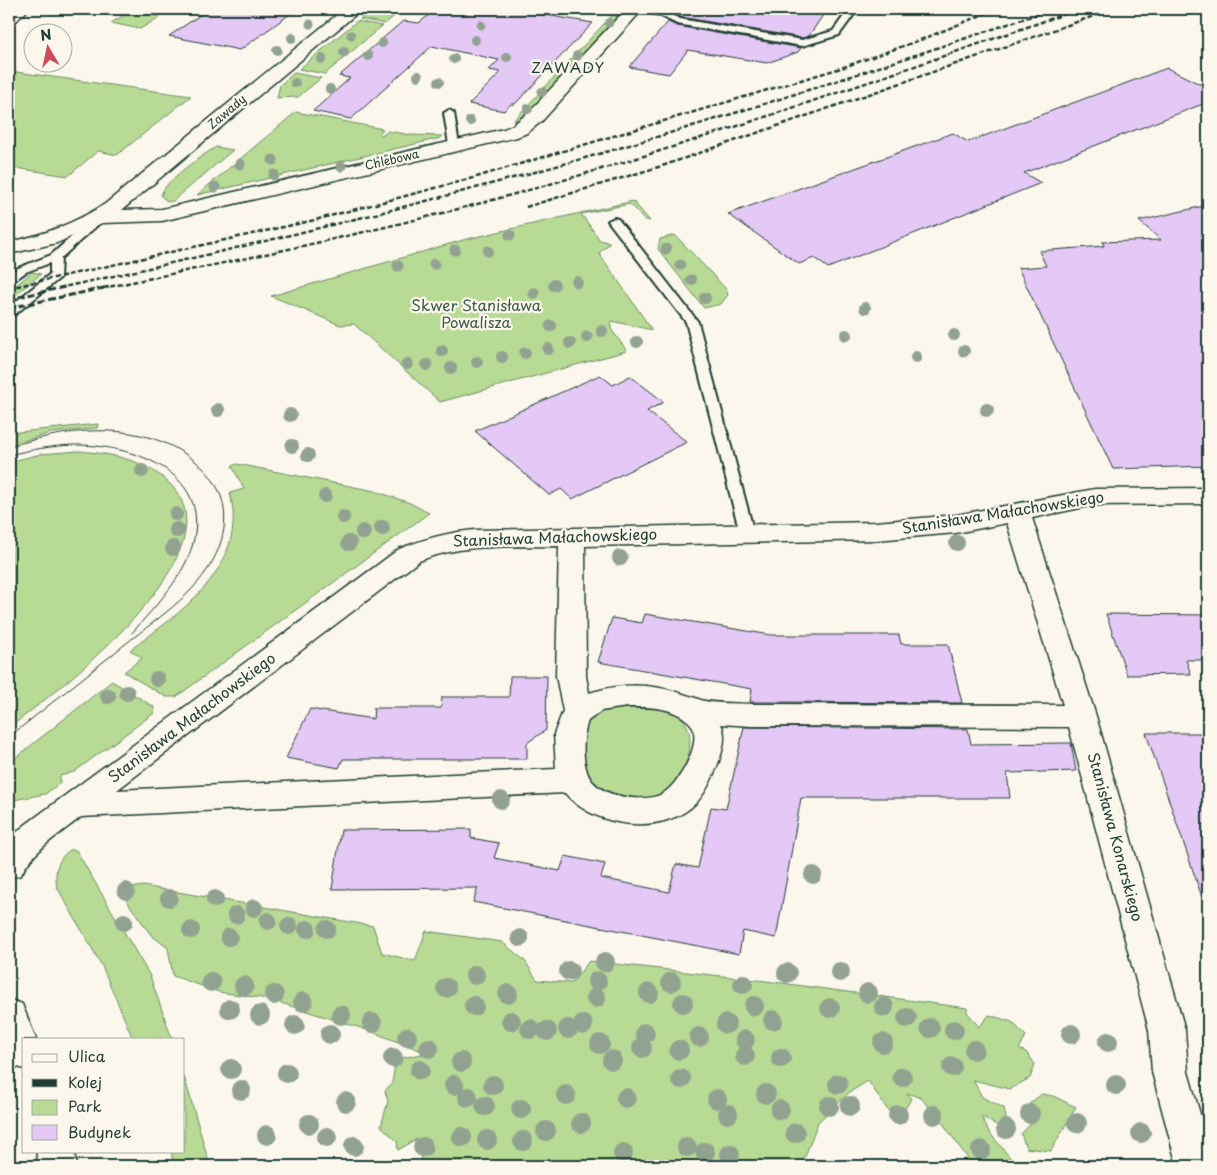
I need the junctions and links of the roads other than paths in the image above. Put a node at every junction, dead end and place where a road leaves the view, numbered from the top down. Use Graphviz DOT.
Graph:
graph roads {
  1 [pos="21,9"];
  2 [pos="354,9"];
  3 [pos="636,9"];
  4 [pos="853,9"];
  5 [pos="9,18"];
  6 [pos="449,113"];
  7 [pos="454,145"];
  8 [pos="100,217"];
  9 [pos="614,221"];
  10 [pos="9,248"];
  11 [pos="55,257"];
  12 [pos="9,280"];
  13 [pos="9,313"];
  14 [pos="1208,496"];
  15 [pos="1017,512"];
  16 [pos="747,533"];
  17 [pos="572,536"];
  18 [pos="698,711"];
  19 [pos="578,712"];
  20 [pos="1081,716"];
  21 [pos="573,780"];
  22 [pos="76,805"];
  23 [pos="9,865"];
  24 [pos="9,1015"];
  25 [pos="22,1048"];
  26 [pos="55,1152"];
  27 [pos="58,1166"];
  28 [pos="1196,1166"];
  1 -- 5 [label="street"];
  2 -- 8 [label="street, Zawady"];
  3 -- 4 [label="lane"];
  3 -- 7 [label="street, Chlebowa"];
  6 -- 7 [label="lane"];
  7 -- 8 [label="street, Chlebowa"];
  8 -- 10 [label="street, Zawady"];
  8 -- 11 [label="lane, Zawady"];
  9 -- 16 [label="lane"];
  11 -- 12 [label="lane"];
  11 -- 13 [label="lane"];
  14 -- 15 [label="street, Stanisława Małachowskiego"];
  15 -- 16 [label="street, Stanisława Małachowskiego"];
  15 -- 20 [label="street, Stanisława Konarskiego"];
  16 -- 17 [label="street, Stanisława Małachowskiego"];
  17 -- 19 [label="street"];
  17 -- 22 [label="street, Stanisława Małachowskiego"];
  18 -- 19 [label="street"];
  18 -- 20 [label="street"];
  18 -- 21 [label="street"];
  19 -- 21 [label="street"];
  20 -- 28 [label="street, Stanisława Konarskiego"];
  21 -- 22 [label="street"];
  22 -- 23 [label="street, Stanisława Małachowskiego"];
  24 -- 25 [label="street"];
  26 -- 27 [label="street"];
}
